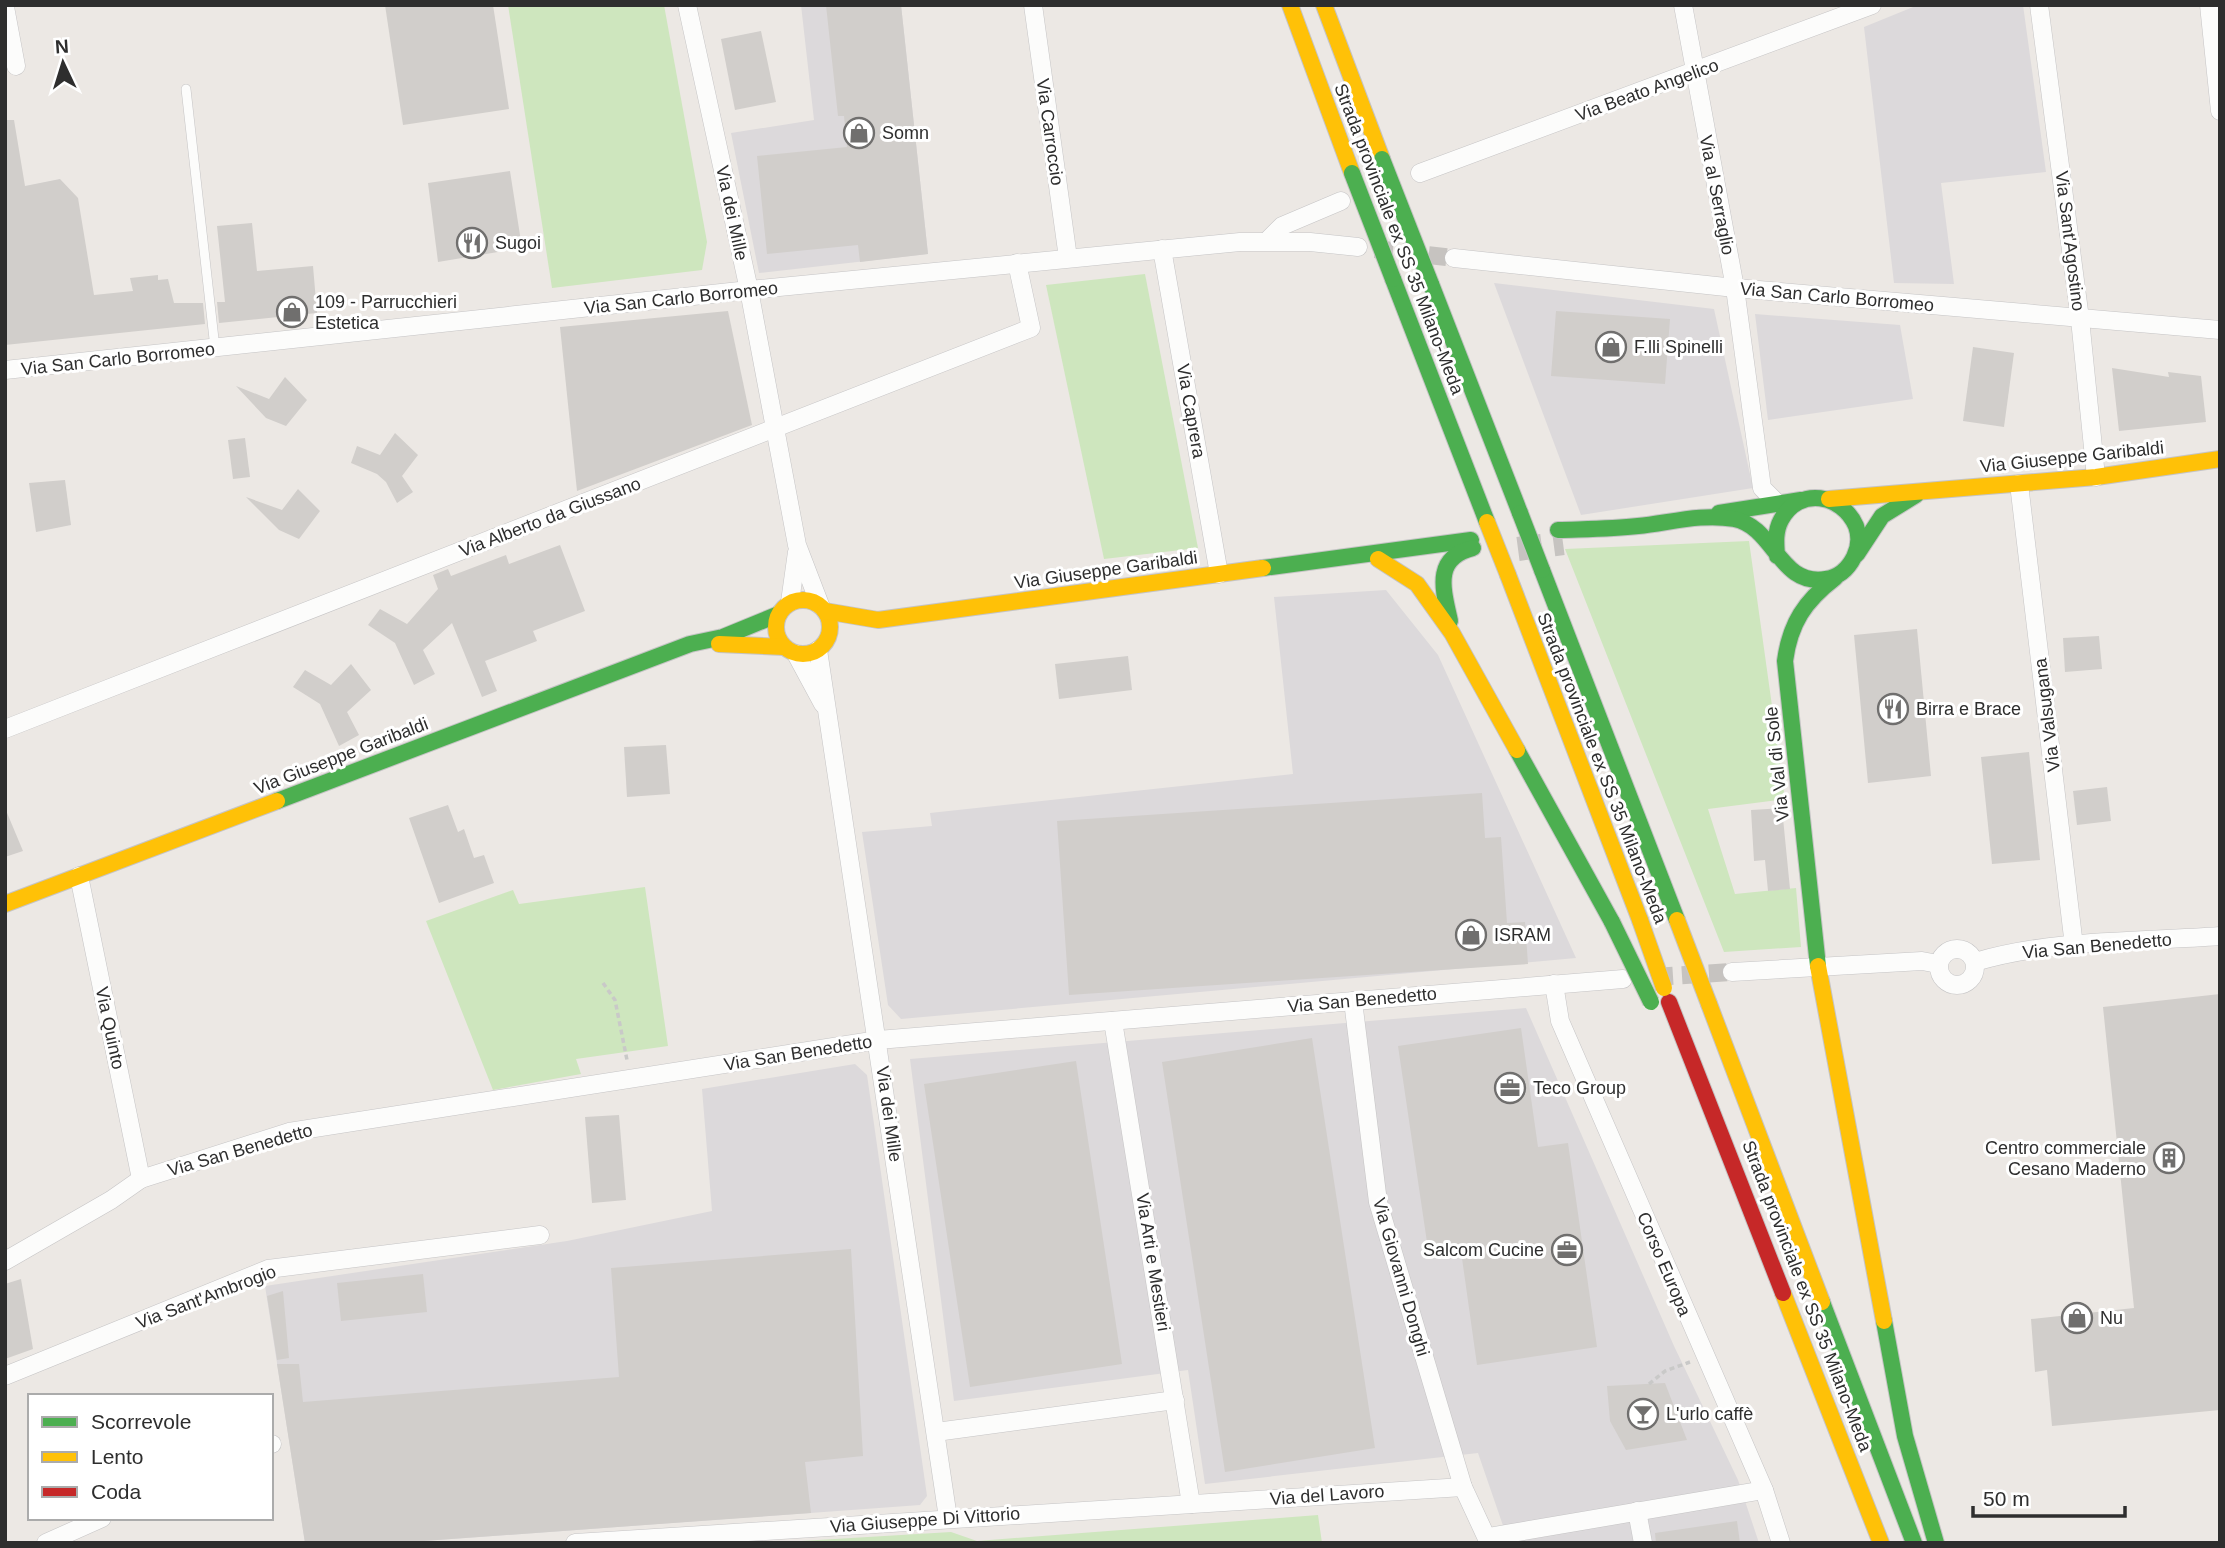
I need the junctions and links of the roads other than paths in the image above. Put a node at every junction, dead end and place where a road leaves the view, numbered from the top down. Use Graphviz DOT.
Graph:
graph roads {
  1 [pos="687,5"];
  2 [pos="1033,5"];
  3 [pos="1290,5"];
  4 [pos="1324,5"];
  5 [pos="1683,5"];
  6 [pos="1872,5"];
  7 [pos="2039,5"];
  8 [pos="2209,5"];
  9 [pos="5,7"];
  10 [pos="16,66"];
  11 [pos="1694,74"];
  12 [pos="186,89"];
  13 [pos="2220,111"];
  14 [pos="1420,173"];
  15 [pos="1341,201"];
  16 [pos="1268,240"];
  17 [pos="1358,247"];
  18 [pos="1162,249"];
  19 [pos="1068,258"];
  20 [pos="1454,258"];
  21 [pos="1017,263"];
  22 [pos="1735,288"];
  23 [pos="749,290"];
  24 [pos="2080,318"];
  25 [pos="2220,331"];
  26 [pos="215,350"];
  27 [pos="5,370"];
  28 [pos="775,430"];
  29 [pos="2220,458"];
  30 [pos="2096,477"];
  31 [pos="2019,484"];
  32 [pos="1927,492"];
  33 [pos="1829,499"];
  34 [pos="1801,500"];
  35 [pos="1777,503"];
  36 [pos="1698,519"];
  37 [pos="1560,537"];
  38 [pos="797,545"];
  39 [pos="1777,556"];
  40 [pos="1449,557"];
  41 [pos="1855,557"];
  42 [pos="1378,559"];
  43 [pos="1339,560"];
  44 [pos="1219,574"];
  45 [pos="1836,578"];
  46 [pos="785,608"];
  47 [pos="822,608"];
  48 [pos="878,620"];
  49 [pos="1452,633"];
  50 [pos="690,644"];
  51 [pos="821,647"];
  52 [pos="790,651"];
  53 [pos="827,710"];
  54 [pos="5,729"];
  55 [pos="79,876"];
  56 [pos="5,904"];
  57 [pos="2220,936"];
  58 [pos="2074,946"];
  59 [pos="1975,962"];
  60 [pos="1938,964"];
  61 [pos="1818,966"];
  62 [pos="1732,972"];
  63 [pos="1623,979"];
  64 [pos="1554,984"];
  65 [pos="1353,1001"];
  66 [pos="1113,1021"];
  67 [pos="878,1040"];
  68 [pos="1728,1146"];
  69 [pos="141,1179"];
  70 [pos="540,1235"];
  71 [pos="5,1261"];
  72 [pos="5,1376"];
  73 [pos="1175,1400"];
  74 [pos="936,1432"];
  75 [pos="1463,1487"];
  76 [pos="1764,1490"];
  77 [pos="1191,1504"];
  78 [pos="1637,1511"];
  79 [pos="948,1518"];
  80 [pos="98,1520"];
  81 [pos="1489,1540"];
  82 [pos="46,1543"];
  83 [pos="575,1543"];
  84 [pos="1643,1543"];
  85 [pos="1781,1543"];
  86 [pos="1881,1543"];
  87 [pos="1914,1543"];
  88 [pos="1936,1543"];
  1 -- 23 [label="street, Via dei Mille"];
  2 -- 19 [label="street, Via Carroccio"];
  3 -- 68 [label="main road, Strada provinciale ex SS 35 Milano-Meda, bridge"];
  4 -- 87 [label="main road, Strada provinciale ex SS 35 Milano-Meda, bridge"];
  5 -- 11 [label="street, Via al Serraglio"];
  6 -- 11 [label="street, Via Beato Angelico"];
  7 -- 24 [label="street, Via Sant'Agostino"];
  8 -- 13 [label="street"];
  9 -- 10 [label="street"];
  11 -- 14 [label="street, Via Beato Angelico"];
  11 -- 22 [label="street, Via al Serraglio"];
  12 -- 26 [label="lane"];
  15 -- 16 [label="street"];
  16 -- 17 [label="street, Via San Carlo Borromeo"];
  16 -- 18 [label="street, Via San Carlo Borromeo"];
  18 -- 19 [label="street, Via San Carlo Borromeo"];
  18 -- 44 [label="street, Via Caprera"];
  19 -- 21 [label="street, Via San Carlo Borromeo"];
  20 -- 22 [label="street, Via San Carlo Borromeo"];
  21 -- 23 [label="street, Via San Carlo Borromeo"];
  21 -- 28 [label="street, Via Alberto da Giussano"];
  22 -- 24 [label="street, Via San Carlo Borromeo"];
  22 -- 35 [label="street, Via al Serraglio"];
  23 -- 26 [label="street, Via San Carlo Borromeo"];
  23 -- 28 [label="street, Via dei Mille"];
  24 -- 25 [label="street, Via San Carlo Borromeo"];
  24 -- 30 [label="street, Via Sant'Agostino"];
  26 -- 27 [label="street, Via San Carlo Borromeo"];
  28 -- 38 [label="street, Via dei Mille"];
  28 -- 54 [label="street, Via Alberto da Giussano"];
  29 -- 30 [label="main road, Via Giuseppe Garibaldi"];
  30 -- 31 [label="main road, Via Giuseppe Garibaldi"];
  31 -- 32 [label="main road, Via Giuseppe Garibaldi"];
  31 -- 58 [label="street, Via Valsugana"];
  32 -- 33 [label="main road, Via Giuseppe Garibaldi"];
  32 -- 41 [label="main road"];
  33 -- 34 [label="main road"];
  33 -- 41 [label="main road"];
  34 -- 35 [label="main road"];
  34 -- 39 [label="main road"];
  35 -- 36 [label="main road"];
  36 -- 37 [label="main road"];
  36 -- 39 [label="main road"];
  38 -- 46 [label="street, Via dei Mille"];
  38 -- 47 [label="street, Via dei Mille"];
  39 -- 45 [label="main road"];
  40 -- 42 [label="main road, Via Giuseppe Garibaldi"];
  40 -- 43 [label="main road, Via Giuseppe Garibaldi"];
  40 -- 49 [label="main road"];
  41 -- 45 [label="main road"];
  42 -- 43 [label="main road, Via Giuseppe Garibaldi"];
  42 -- 49 [label="main road"];
  43 -- 44 [label="main road, Via Giuseppe Garibaldi"];
  44 -- 48 [label="main road, Via Giuseppe Garibaldi"];
  45 -- 61 [label="main road, Via Val di Sole"];
  46 -- 47 [label="main road"];
  46 -- 50 [label="main road, Via Giuseppe Garibaldi"];
  46 -- 52 [label="main road"];
  47 -- 48 [label="main road, Via Giuseppe Garibaldi"];
  47 -- 51 [label="main road"];
  48 -- 51 [label="main road, Via Giuseppe Garibaldi"];
  49 -- 68 [label="main road, bridge"];
  50 -- 52 [label="main road, Via Giuseppe Garibaldi"];
  50 -- 55 [label="main road, Via Giuseppe Garibaldi"];
  51 -- 52 [label="main road"];
  51 -- 53 [label="street, Via dei Mille"];
  52 -- 53 [label="street, Via dei Mille"];
  53 -- 67 [label="street, Via dei Mille"];
  55 -- 56 [label="main road, Via Giuseppe Garibaldi"];
  55 -- 69 [label="street, Via Quinto"];
  57 -- 58 [label="street, Via San Benedetto"];
  58 -- 59 [label="street, Via San Benedetto"];
  59 -- 60 [label="street, Via San Benedetto"];
  59 -- 60 [label="street"];
  60 -- 61 [label="street, Via San Benedetto"];
  61 -- 62 [label="street, Via San Benedetto"];
  61 -- 88 [label="main road, Via Val di Sole"];
  63 -- 64 [label="street, Via San Benedetto"];
  64 -- 65 [label="street, Via San Benedetto"];
  64 -- 76 [label="street, Corso Europa"];
  65 -- 66 [label="street, Via San Benedetto"];
  65 -- 75 [label="street, Via Giovanni Donghi"];
  66 -- 67 [label="street, Via San Benedetto"];
  66 -- 73 [label="street, Via Arti e Mestieri"];
  67 -- 69 [label="street, Via San Benedetto"];
  67 -- 74 [label="street, Via dei Mille"];
  68 -- 86 [label="main road, Strada provinciale ex SS 35 Milano-Meda"];
  69 -- 71 [label="street, Via San Benedetto"];
  70 -- 72 [label="street, Via Sant'Ambrogio"];
  73 -- 74 [label="street"];
  73 -- 77 [label="street, Via Arti e Mestieri"];
  74 -- 79 [label="street, Via dei Mille"];
  75 -- 77 [label="street, Via del Lavoro"];
  75 -- 81 [label="street, Via Giovanni Donghi"];
  76 -- 78 [label="street"];
  76 -- 85 [label="street, Corso Europa"];
  77 -- 79 [label="street, Via Giuseppe Di Vittorio"];
  78 -- 81 [label="street"];
  78 -- 84 [label="street"];
  79 -- 83 [label="street, Via Giuseppe Di Vittorio"];
  80 -- 82 [label="street"];
}
